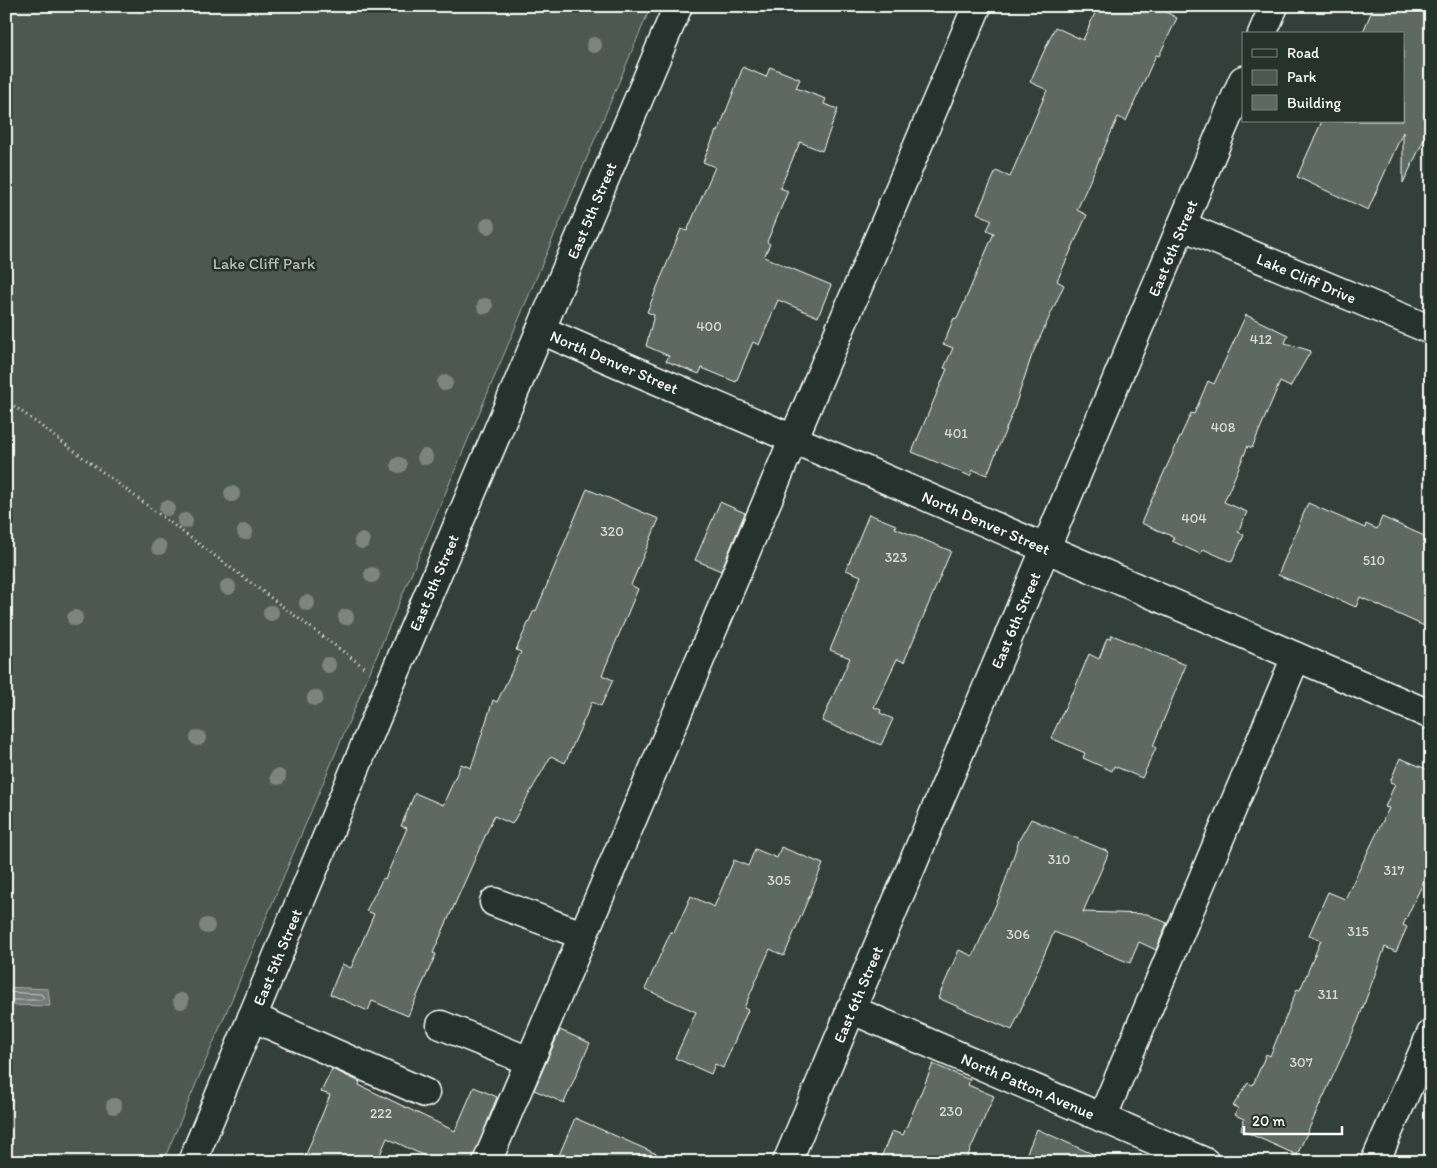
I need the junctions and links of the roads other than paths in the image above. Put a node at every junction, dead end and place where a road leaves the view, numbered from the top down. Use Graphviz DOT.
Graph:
graph roads {
  1 [pos="678,6"];
  2 [pos="977,6"];
  3 [pos="1274,6"];
  4 [pos="1263,32"];
  5 [pos="1242,82"];
  6 [pos="1183,226"];
  7 [pos="542,330"];
  8 [pos="1431,330"];
  9 [pos="792,438"];
  10 [pos="1047,549"];
  11 [pos="1296,658"];
  12 [pos="1431,715"];
  13 [pos="494,902"];
  14 [pos="582,936"];
  15 [pos="850,1010"];
  16 [pos="252,1017"];
  17 [pos="441,1025"];
  18 [pos="1431,1034"];
  19 [pos="529,1061"];
  20 [pos="425,1093"];
  21 [pos="1102,1118"];
  22 [pos="192,1162"];
  23 [pos="487,1162"];
  24 [pos="787,1162"];
  25 [pos="1206,1162"];
  26 [pos="1375,1162"];
  1 -- 7 [label="street, East 5th Street"];
  2 -- 9 [label="street"];
  3 -- 4 [label="street"];
  5 -- 6 [label="street, East 6th Street"];
  6 -- 8 [label="street, Lake Cliff Drive"];
  6 -- 10 [label="street, East 6th Street"];
  7 -- 9 [label="street, North Denver Street"];
  7 -- 16 [label="street, East 5th Street"];
  9 -- 10 [label="street, North Denver Street"];
  9 -- 14 [label="street"];
  10 -- 11 [label="street, North Denver Street"];
  10 -- 15 [label="street, East 6th Street"];
  11 -- 12 [label="street, North Denver Street"];
  11 -- 21 [label="street"];
  13 -- 14 [label="street"];
  14 -- 19 [label="street"];
  15 -- 21 [label="street, North Patton Avenue"];
  15 -- 24 [label="street, East 6th Street"];
  16 -- 20 [label="street"];
  16 -- 22 [label="street, East 5th Street"];
  17 -- 19 [label="street"];
  18 -- 26 [label="street"];
  19 -- 23 [label="street"];
  21 -- 25 [label="street, North Patton Avenue"];
}
